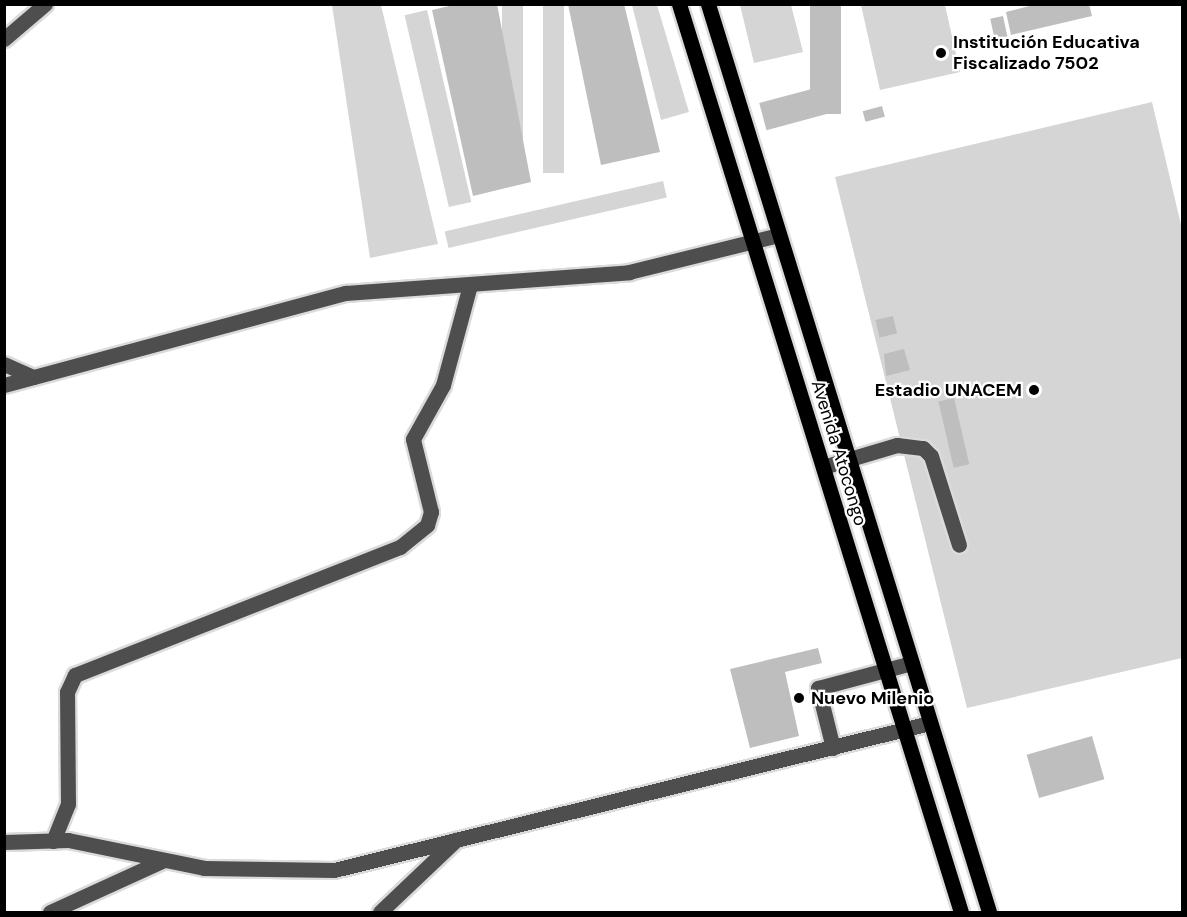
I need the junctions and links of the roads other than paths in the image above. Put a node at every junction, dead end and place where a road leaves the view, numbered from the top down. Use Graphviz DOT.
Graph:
graph roads {
  1 [pos="45,4"];
  2 [pos="679,4"];
  3 [pos="708,4"];
  4 [pos="4,39"];
  5 [pos="750,142"];
  6 [pos="725,152"];
  7 [pos="779,236"];
  8 [pos="753,243"];
  9 [pos="792,277"];
  10 [pos="470,285"];
  11 [pos="766,285"];
  12 [pos="4,364"];
  13 [pos="33,377"];
  14 [pos="4,386"];
  15 [pos="848,458"];
  16 [pos="823,467"];
  17 [pos="959,545"];
  18 [pos="912,663"];
  19 [pos="886,669"];
  20 [pos="930,723"];
  21 [pos="905,730"];
  22 [pos="832,747"];
  23 [pos="456,840"];
  24 [pos="53,841"];
  25 [pos="4,842"];
  26 [pos="164,860"];
  27 [pos="50,912"];
  28 [pos="380,912"];
  29 [pos="961,912"];
  30 [pos="989,912"];
  1 -- 4 [label="lane"];
  2 -- 6 [label="main road, Avenida Atocongo"];
  3 -- 5 [label="main road, Avenida Atocongo"];
  5 -- 6 [label="main road"];
  5 -- 7 [label="main road, Avenida Atocongo"];
  6 -- 8 [label="main road, Avenida Atocongo"];
  7 -- 8 [label="lane"];
  7 -- 9 [label="main road, Avenida Atocongo"];
  8 -- 10 [label="lane"];
  8 -- 11 [label="main road, Avenida Atocongo"];
  9 -- 11 [label="main road"];
  9 -- 15 [label="main road, Avenida Atocongo"];
  10 -- 13 [label="lane"];
  10 -- 24 [label="lane"];
  11 -- 16 [label="main road, Avenida Atocongo"];
  12 -- 13 [label="lane"];
  13 -- 14 [label="lane"];
  15 -- 16 [label="lane"];
  15 -- 17 [label="lane"];
  15 -- 18 [label="main road, Avenida Atocongo"];
  16 -- 19 [label="main road, Avenida Atocongo"];
  18 -- 19 [label="lane"];
  18 -- 20 [label="main road, Avenida Atocongo"];
  19 -- 21 [label="main road, Avenida Atocongo"];
  19 -- 22 [label="lane"];
  20 -- 21 [label="lane"];
  20 -- 30 [label="main road, Avenida Atocongo"];
  21 -- 22 [label="lane"];
  21 -- 29 [label="main road, Avenida Atocongo"];
  22 -- 23 [label="lane"];
  23 -- 26 [label="lane"];
  23 -- 28 [label="lane"];
  24 -- 25 [label="lane"];
  24 -- 26 [label="lane"];
  26 -- 27 [label="lane"];
}
